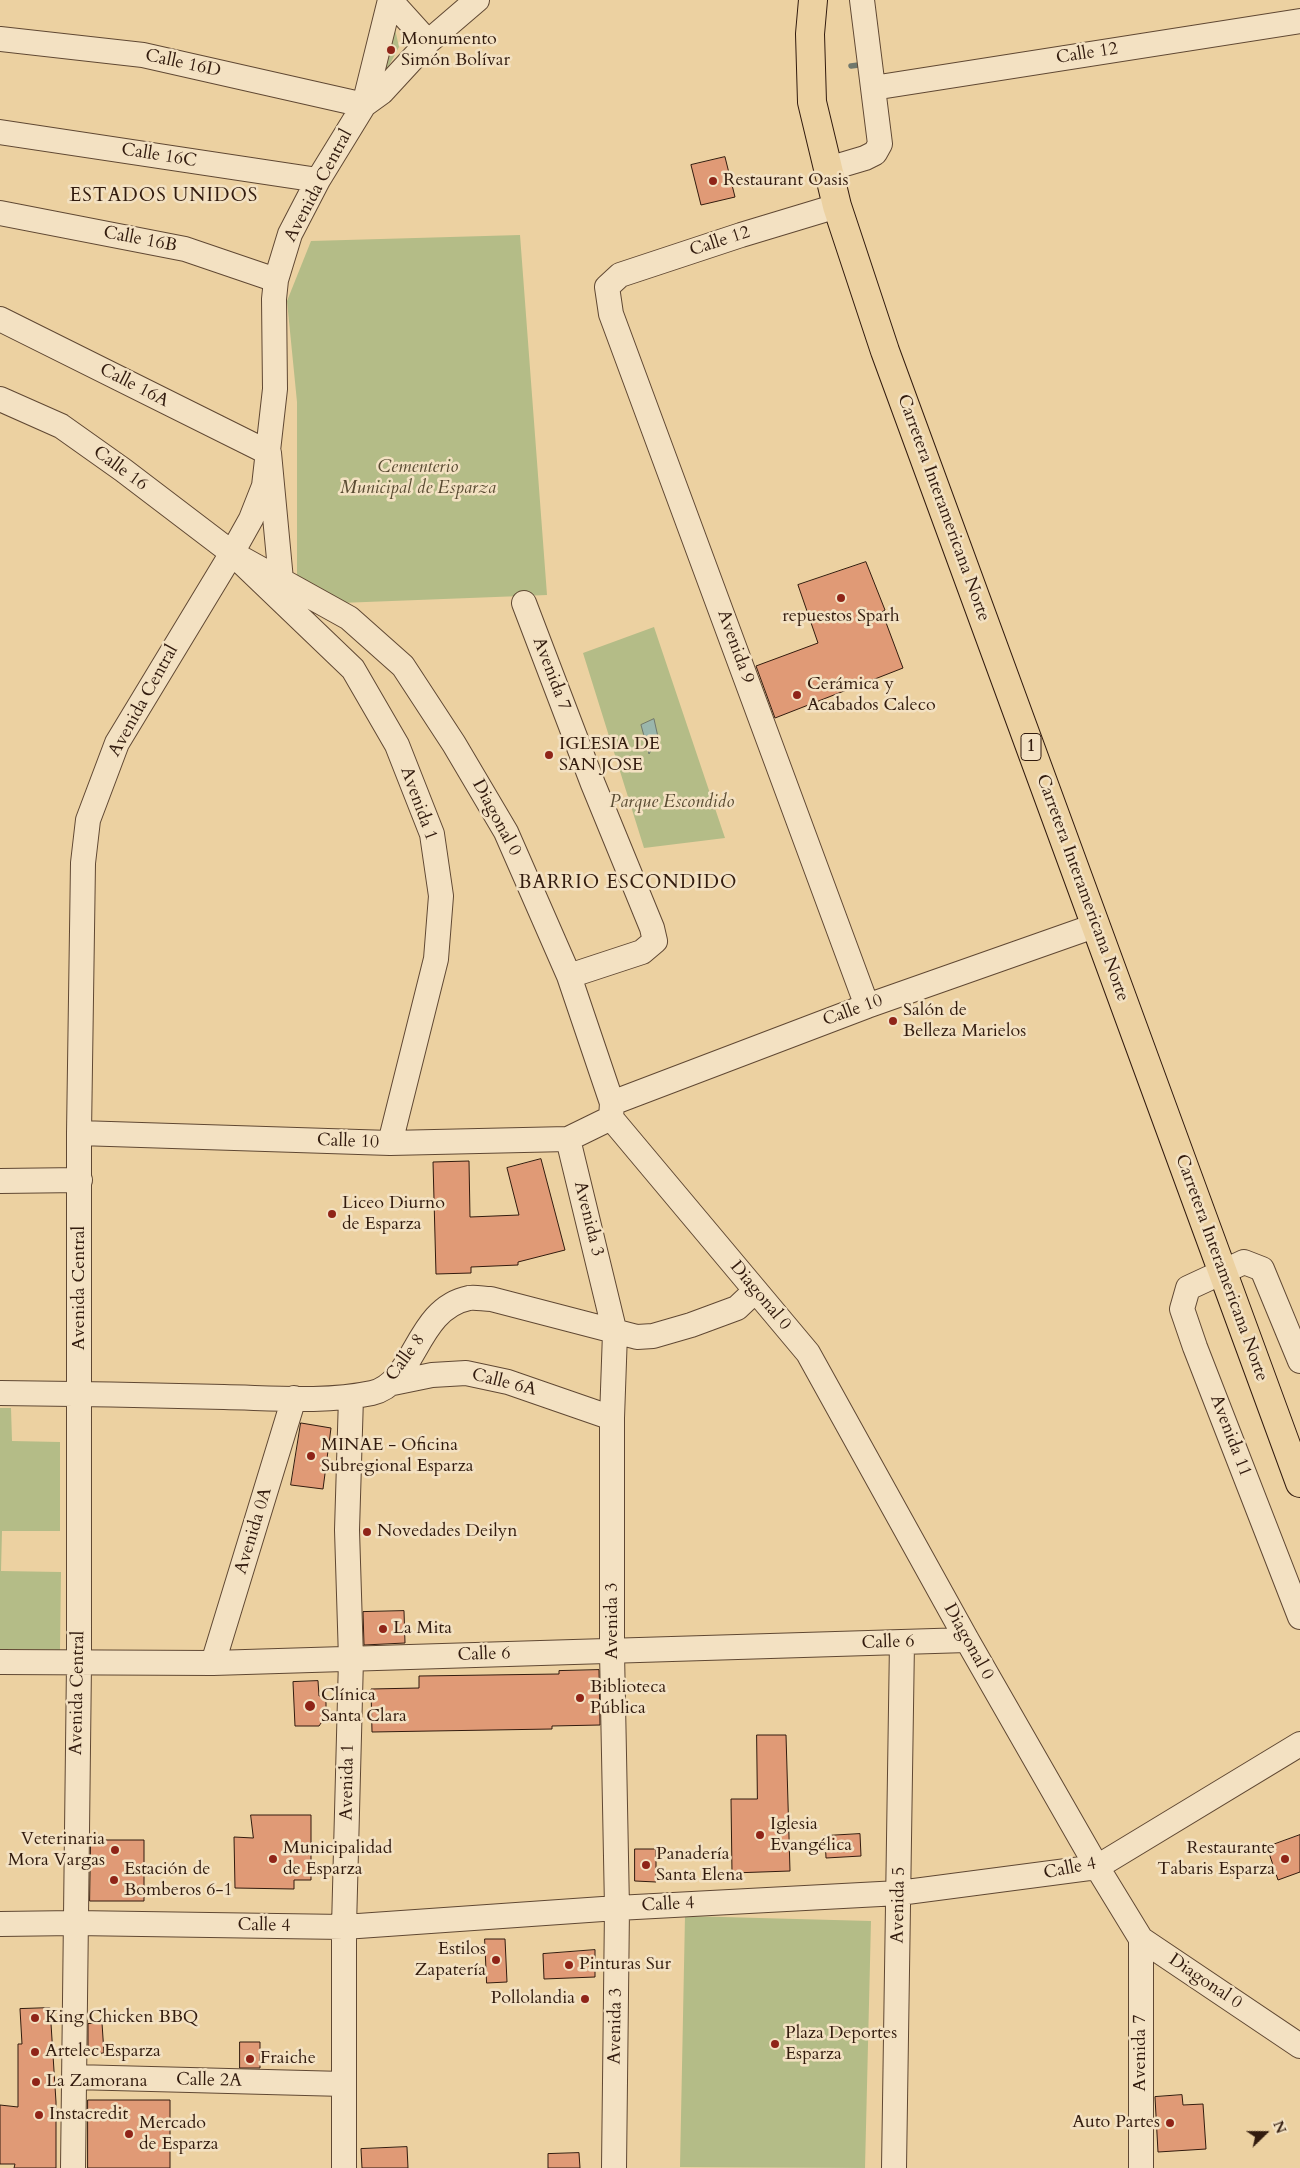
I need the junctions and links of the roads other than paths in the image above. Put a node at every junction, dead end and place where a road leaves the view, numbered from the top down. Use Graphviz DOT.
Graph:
graph roads {
  1 [pos="390,0"];
  2 [pos="478,0"];
  3 [pos="813,0"];
  4 [pos="862,0"];
  5 [pos="1300,21"];
  6 [pos="0,39"];
  7 [pos="428,42"];
  8 [pos="873,88"];
  9 [pos="364,105"];
  10 [pos="0,132"];
  11 [pos="828,169"];
  12 [pos="318,180"];
  13 [pos="837,206"];
  14 [pos="0,213"];
  15 [pos="276,280"];
  16 [pos="608,287"];
  17 [pos="0,319"];
  18 [pos="0,399"];
  19 [pos="269,453"];
  20 [pos="232,553"];
  21 [pos="281,580"];
  22 [pos="524,603"];
  23 [pos="1097,925"];
  24 [pos="569,976"];
  25 [pos="867,1006"];
  26 [pos="612,1110"];
  27 [pos="79,1134"];
  28 [pos="568,1140"];
  29 [pos="390,1143"];
  30 [pos="80,1180"];
  31 [pos="0,1181"];
  32 [pos="1221,1272"];
  33 [pos="755,1291"];
  34 [pos="615,1333"];
  35 [pos="1300,1361"];
  36 [pos="393,1383"];
  37 [pos="0,1394"];
  38 [pos="80,1394"];
  39 [pos="352,1396"];
  40 [pos="294,1398"];
  41 [pos="612,1418"];
  42 [pos="1300,1483"];
  43 [pos="1300,1618"];
  44 [pos="967,1640"];
  45 [pos="902,1642"];
  46 [pos="612,1652"];
  47 [pos="351,1659"];
  48 [pos="0,1662"];
  49 [pos="79,1662"];
  50 [pos="214,1663"];
  51 [pos="1300,1744"];
  52 [pos="1096,1867"];
  53 [pos="899,1893"];
  54 [pos="618,1908"];
  55 [pos="75,1923"];
  56 [pos="0,1924"];
  57 [pos="344,1927"];
  58 [pos="1141,1939"];
  59 [pos="1300,2046"];
  60 [pos="74,2078"];
  61 [pos="344,2084"];
  62 [pos="73,2168"];
  63 [pos="344,2168"];
  64 [pos="614,2168"];
  65 [pos="894,2168"];
  66 [pos="1141,2168"];
  1 -- 7 [label="street"];
  1 -- 9 [label="street"];
  2 -- 7 [label="street, Avenida Central"];
  3 -- 11 [label="highway, Carretera Interamericana Norte / 1"];
  4 -- 8 [label="street"];
  5 -- 8 [label="street, Calle 12"];
  6 -- 9 [label="street, Calle 16D"];
  7 -- 9 [label="street, Avenida Central"];
  8 -- 11 [label="street"];
  9 -- 12 [label="street, Avenida Central"];
  10 -- 12 [label="street, Calle 16C"];
  11 -- 13 [label="highway, Carretera Interamericana Norte / 1"];
  12 -- 15 [label="street, Avenida Central"];
  13 -- 16 [label="street, Calle 12"];
  13 -- 23 [label="highway, Carretera Interamericana Norte / 1"];
  14 -- 15 [label="street, Calle 16B"];
  15 -- 19 [label="street, Avenida Central"];
  16 -- 25 [label="street, Avenida 9"];
  17 -- 19 [label="street, Calle 16A"];
  18 -- 20 [label="street, Calle 16"];
  19 -- 20 [label="street, Avenida Central"];
  19 -- 21 [label="street, Avenida Central"];
  20 -- 21 [label="street, Diagonal 0"];
  20 -- 27 [label="street, Avenida Central"];
  20 -- 29 [label="street, Avenida 1"];
  21 -- 24 [label="street, Diagonal 0"];
  22 -- 24 [label="street, Avenida 7"];
  23 -- 25 [label="street, Calle 10"];
  23 -- 32 [label="highway, Carretera Interamericana Norte / 1"];
  24 -- 26 [label="street, Diagonal 0"];
  25 -- 26 [label="street, Calle 10"];
  26 -- 28 [label="street, Calle 10"];
  26 -- 33 [label="street, Diagonal 0"];
  27 -- 29 [label="street, Calle 10"];
  27 -- 30 [label="street, Avenida Central"];
  28 -- 29 [label="street, Calle 10"];
  28 -- 34 [label="street, Avenida 3"];
  30 -- 31 [label="street"];
  30 -- 38 [label="street, Avenida Central"];
  32 -- 35 [label="street, Avenida 11"];
  32 -- 42 [label="highway, Carretera Interamericana Norte / 1"];
  32 -- 43 [label="street, Avenida 11"];
  33 -- 34 [label="street, Calle 8"];
  33 -- 44 [label="street, Diagonal 0"];
  34 -- 36 [label="street, Calle 8"];
  34 -- 41 [label="street, Avenida 3"];
  36 -- 39 [label="street, Calle 8"];
  36 -- 41 [label="street, Calle 6A"];
  37 -- 38 [label="street, Calle 8"];
  38 -- 40 [label="street, Calle 8"];
  38 -- 49 [label="street, Avenida Central"];
  39 -- 40 [label="street, Calle 8"];
  39 -- 47 [label="street, Avenida 1"];
  40 -- 50 [label="street, Avenida 0A"];
  41 -- 46 [label="street, Avenida 3"];
  44 -- 45 [label="street, Calle 6"];
  44 -- 52 [label="street, Diagonal 0"];
  45 -- 46 [label="street, Calle 6"];
  45 -- 53 [label="street, Avenida 5"];
  46 -- 47 [label="street, Calle 6"];
  46 -- 54 [label="street, Avenida 3"];
  47 -- 50 [label="street, Calle 6"];
  47 -- 57 [label="street, Avenida 1"];
  48 -- 49 [label="street, Calle 6"];
  49 -- 50 [label="street, Calle 6"];
  49 -- 55 [label="street, Avenida Central"];
  51 -- 52 [label="street, Calle 4"];
  52 -- 53 [label="street, Calle 4"];
  52 -- 58 [label="street, Diagonal 0"];
  53 -- 54 [label="street, Calle 4"];
  53 -- 65 [label="street, Avenida 5"];
  54 -- 57 [label="street, Calle 4"];
  54 -- 64 [label="street, Avenida 3"];
  55 -- 56 [label="street, Calle 4"];
  55 -- 57 [label="street, Calle 4"];
  55 -- 60 [label="street, Avenida Central"];
  57 -- 61 [label="street, Avenida 1"];
  58 -- 59 [label="street, Diagonal 0"];
  58 -- 66 [label="street, Avenida 7"];
  60 -- 61 [label="street, Calle 2A"];
  60 -- 62 [label="street, Avenida Central"];
  61 -- 63 [label="street, Avenida 1"];
}
